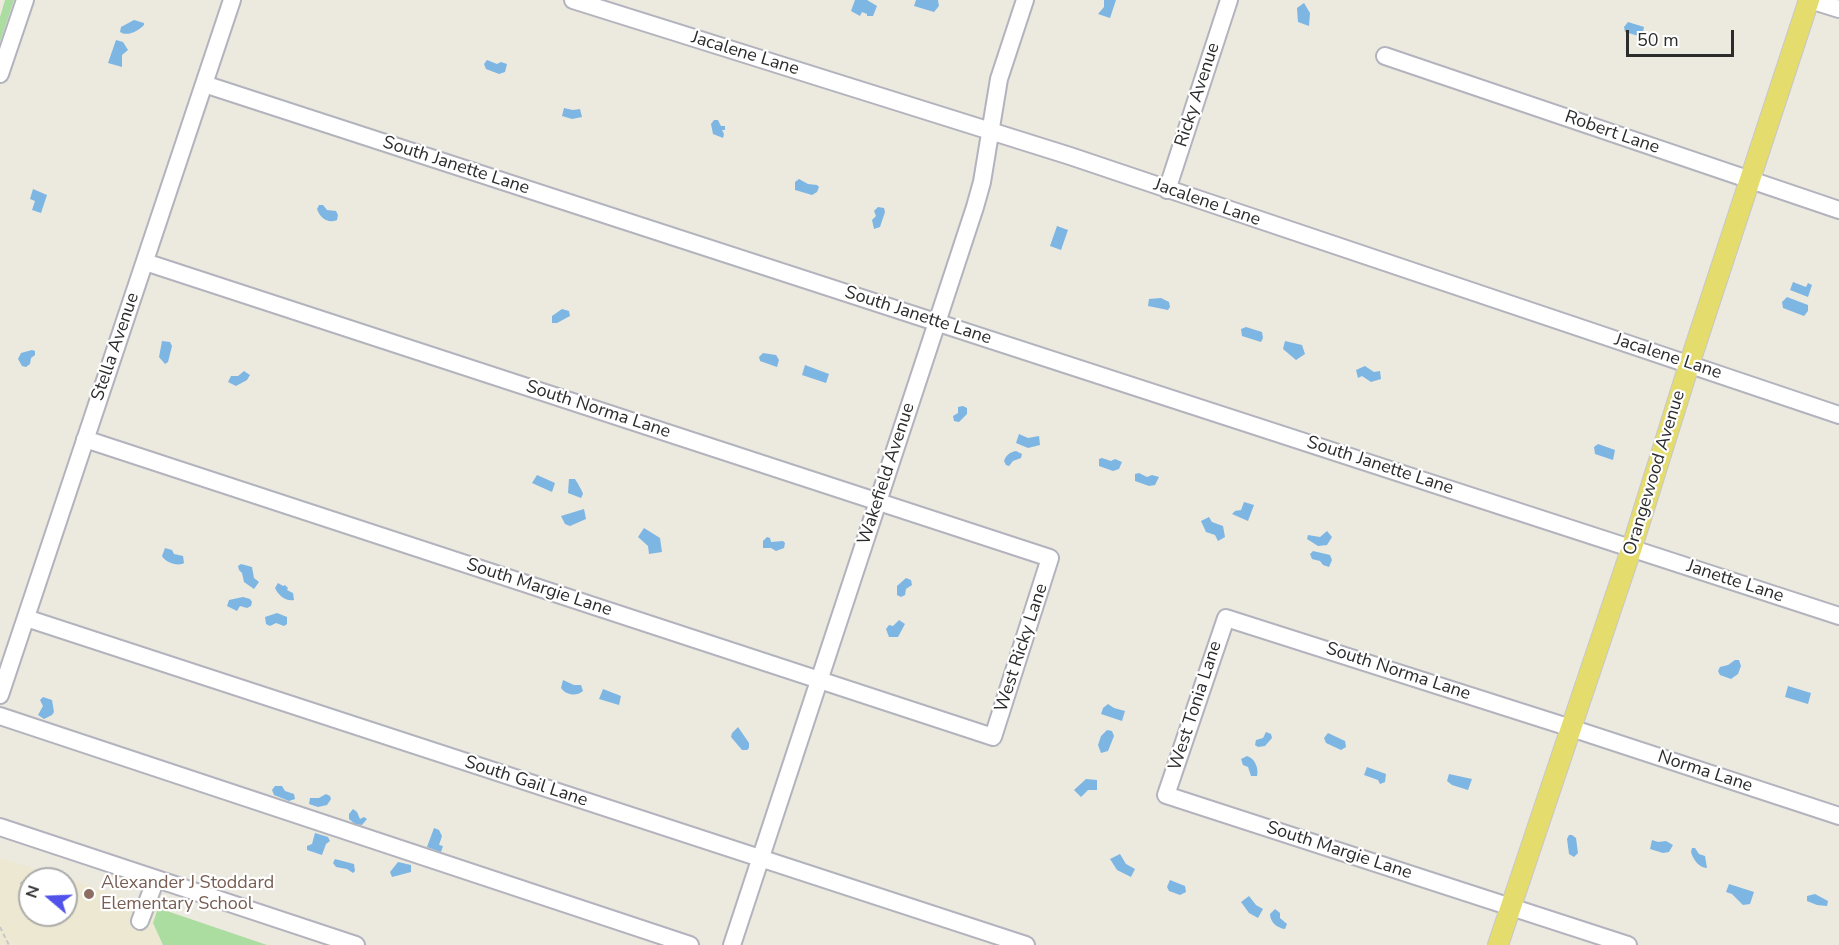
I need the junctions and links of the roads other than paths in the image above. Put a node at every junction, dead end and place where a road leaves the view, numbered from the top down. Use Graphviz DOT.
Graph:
graph roads {
  1 [pos="25,0"];
  2 [pos="232,0"];
  3 [pos="573,0"];
  4 [pos="1025,0"];
  5 [pos="1229,0"];
  6 [pos="1810,0"];
  7 [pos="1839,9"];
  8 [pos="1385,56"];
  9 [pos="0,74"];
  10 [pos="204,84"];
  11 [pos="989,131"];
  12 [pos="1749,180"];
  13 [pos="1167,190"];
  14 [pos="1839,210"];
  15 [pos="145,262"];
  16 [pos="936,322"];
  17 [pos="1689,364"];
  18 [pos="1839,415"];
  19 [pos="86,439"];
  20 [pos="878,502"];
  21 [pos="1632,547"];
  22 [pos="1050,558"];
  23 [pos="1839,616"];
  24 [pos="26,618"];
  25 [pos="1226,618"];
  26 [pos="820,681"];
  27 [pos="0,695"];
  28 [pos="0,716"];
  29 [pos="1571,728"];
  30 [pos="993,737"];
  31 [pos="1166,795"];
  32 [pos="1839,816"];
  33 [pos="0,827"];
  34 [pos="761,859"];
  35 [pos="156,879"];
  36 [pos="1511,907"];
  37 [pos="140,921"];
  38 [pos="356,945"];
  39 [pos="690,945"];
  40 [pos="732,945"];
  41 [pos="1026,945"];
  42 [pos="1498,945"];
  43 [pos="1628,945"];
  1 -- 9 [label="street"];
  2 -- 10 [label="street, Stella Avenue"];
  3 -- 11 [label="street, Jacalene Lane"];
  4 -- 11 [label="street, Wakefield Avenue"];
  5 -- 13 [label="street, Ricky Avenue"];
  6 -- 7 [label="street"];
  6 -- 12 [label="main road, Orangewood Avenue"];
  8 -- 12 [label="street, Robert Lane"];
  10 -- 15 [label="street, Stella Avenue"];
  10 -- 16 [label="street, South Janette Lane"];
  11 -- 13 [label="street, Jacalene Lane"];
  11 -- 16 [label="street, Wakefield Avenue"];
  12 -- 14 [label="street, Robert Lane"];
  12 -- 17 [label="main road, Orangewood Avenue"];
  13 -- 17 [label="street, Jacalene Lane"];
  15 -- 19 [label="street, Stella Avenue"];
  15 -- 20 [label="street, South Norma Lane"];
  16 -- 20 [label="street, Wakefield Avenue"];
  16 -- 21 [label="street, South Janette Lane"];
  17 -- 18 [label="street, Jacalene Lane"];
  17 -- 21 [label="main road, Orangewood Avenue"];
  19 -- 24 [label="street, Stella Avenue"];
  19 -- 26 [label="street, South Margie Lane"];
  20 -- 22 [label="street, South Norma Lane"];
  20 -- 26 [label="street, Wakefield Avenue"];
  21 -- 23 [label="street, Janette Lane"];
  21 -- 29 [label="main road, Orangewood Avenue"];
  22 -- 30 [label="street, West Ricky Lane"];
  24 -- 27 [label="street, Stella Avenue"];
  24 -- 34 [label="street, South Gail Lane"];
  25 -- 29 [label="street, South Norma Lane"];
  25 -- 31 [label="street, West Tonia Lane"];
  26 -- 30 [label="street, South Margie Lane"];
  26 -- 34 [label="street, Wakefield Avenue"];
  28 -- 39 [label="street"];
  29 -- 32 [label="street, Norma Lane"];
  29 -- 36 [label="main road, Orangewood Avenue"];
  31 -- 36 [label="street, South Margie Lane"];
  33 -- 35 [label="street"];
  34 -- 40 [label="street, Wakefield Avenue"];
  34 -- 41 [label="street, South Gail Lane"];
  35 -- 37 [label="street"];
  35 -- 38 [label="street"];
  36 -- 42 [label="main road, Orangewood Avenue"];
  36 -- 43 [label="street, South Margie Lane"];
}
